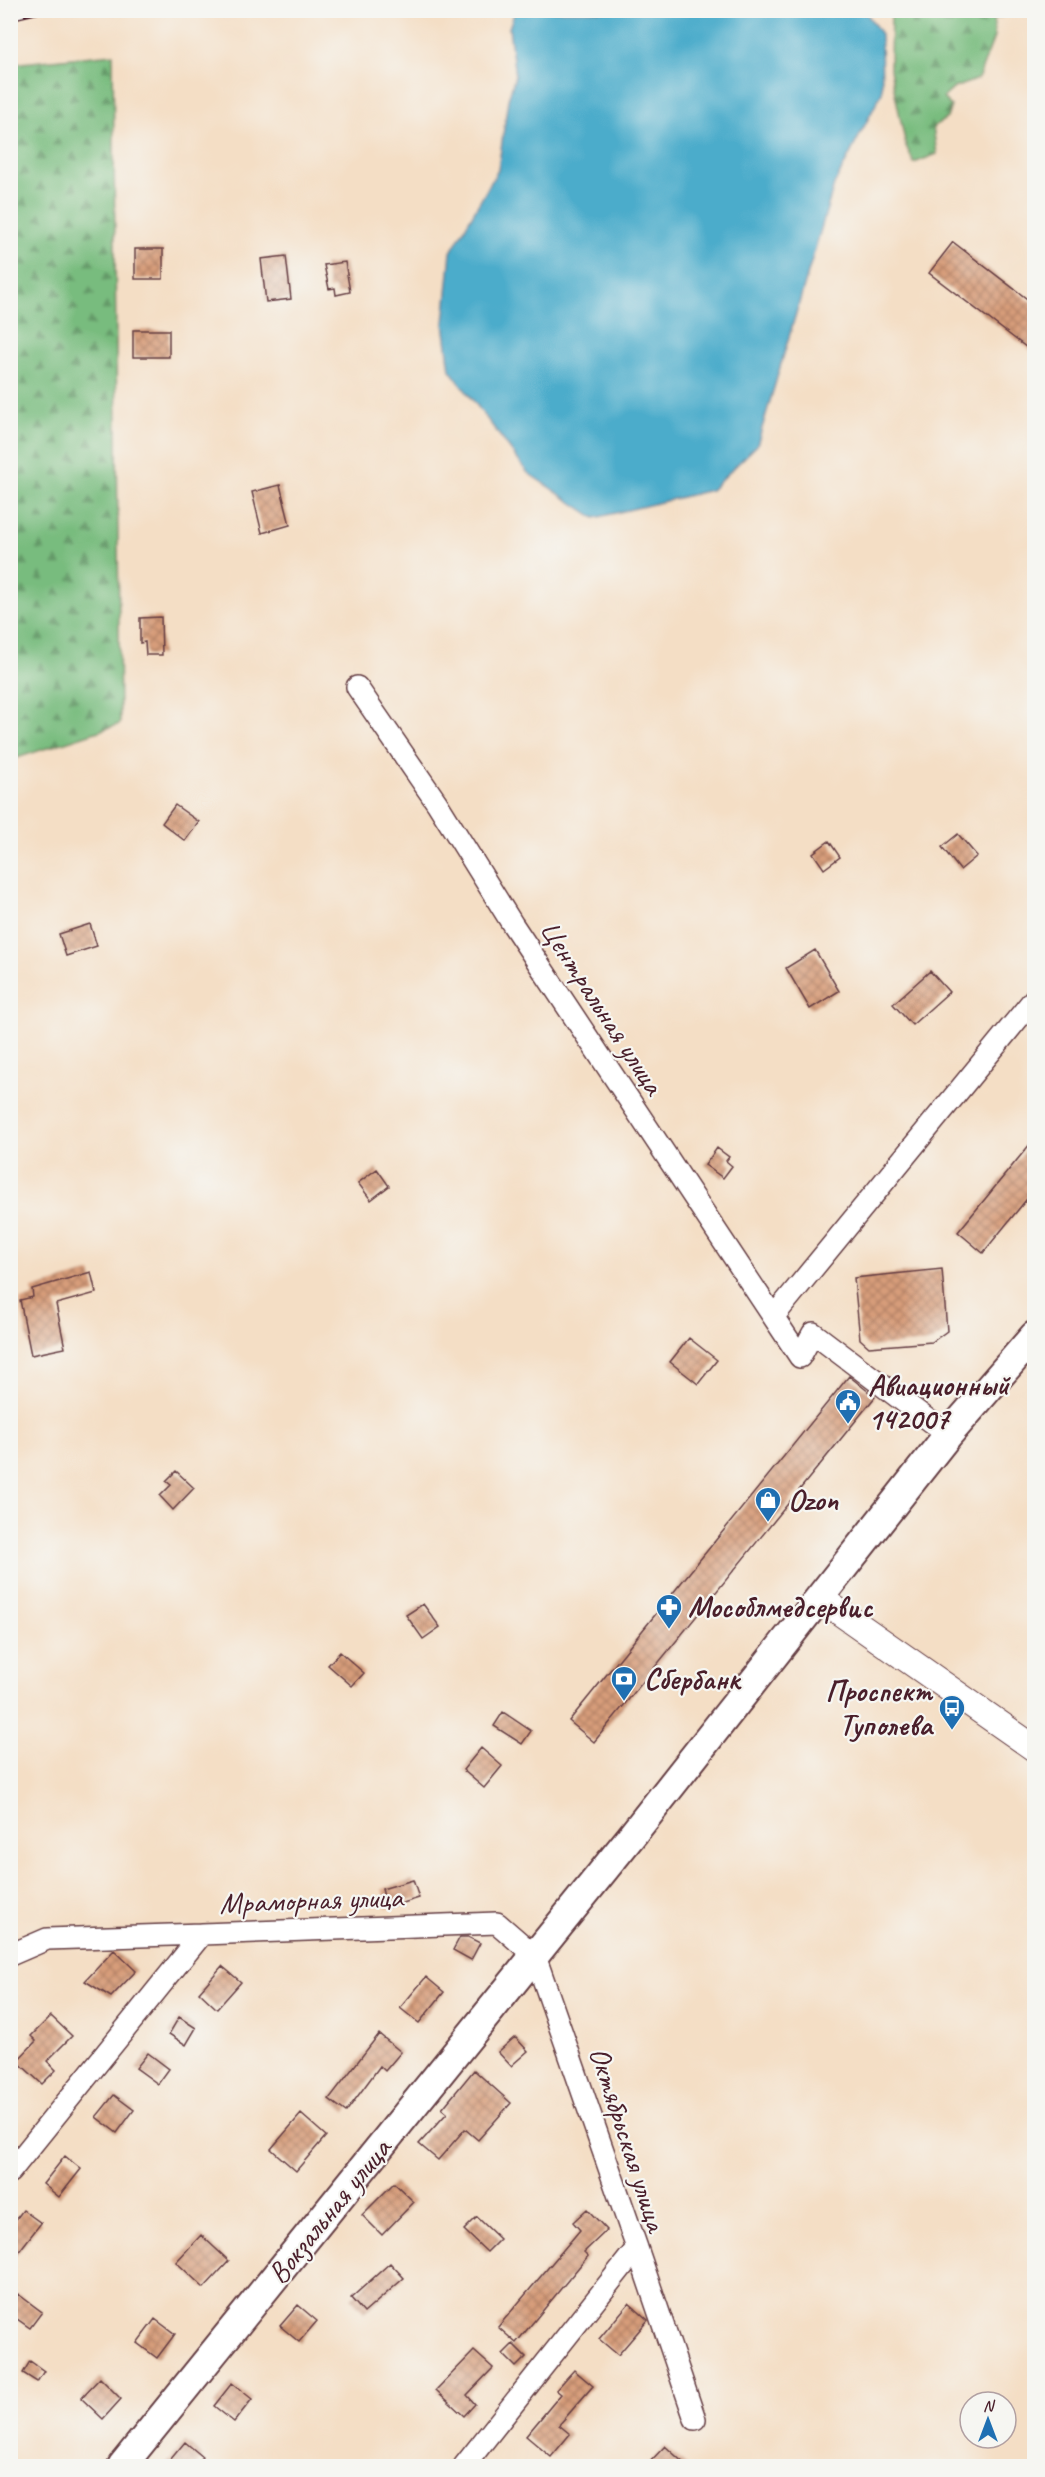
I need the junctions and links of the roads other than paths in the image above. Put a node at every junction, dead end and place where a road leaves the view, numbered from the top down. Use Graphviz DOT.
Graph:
graph roads {
  1 [pos="357,687"];
  2 [pos="1035,999"];
  3 [pos="774,1316"];
  4 [pos="1035,1336"];
  5 [pos="948,1435"];
  6 [pos="821,1599"];
  7 [pos="1035,1748"];
  8 [pos="202,1934"];
  9 [pos="10,1955"];
  10 [pos="535,1956"];
  11 [pos="10,2172"];
  12 [pos="637,2248"];
  13 [pos="695,2419"];
  14 [pos="122,2466"];
  15 [pos="464,2466"];
  1 -- 3 [label="street, Центральная улица"];
  2 -- 3 [label="street"];
  3 -- 5 [label="street, Центральная улица"];
  4 -- 5 [label="main road, Вокзальная улица"];
  5 -- 6 [label="main road, Вокзальная улица"];
  6 -- 7 [label="street"];
  6 -- 10 [label="main road, Вокзальная улица"];
  8 -- 9 [label="street"];
  8 -- 10 [label="street, Мраморная улица"];
  8 -- 11 [label="street, Мраморная улица"];
  10 -- 12 [label="street, Октябрьская улица"];
  10 -- 14 [label="main road, Вокзальная улица"];
  12 -- 13 [label="street"];
  12 -- 15 [label="street, Октябрьская улица"];
}
